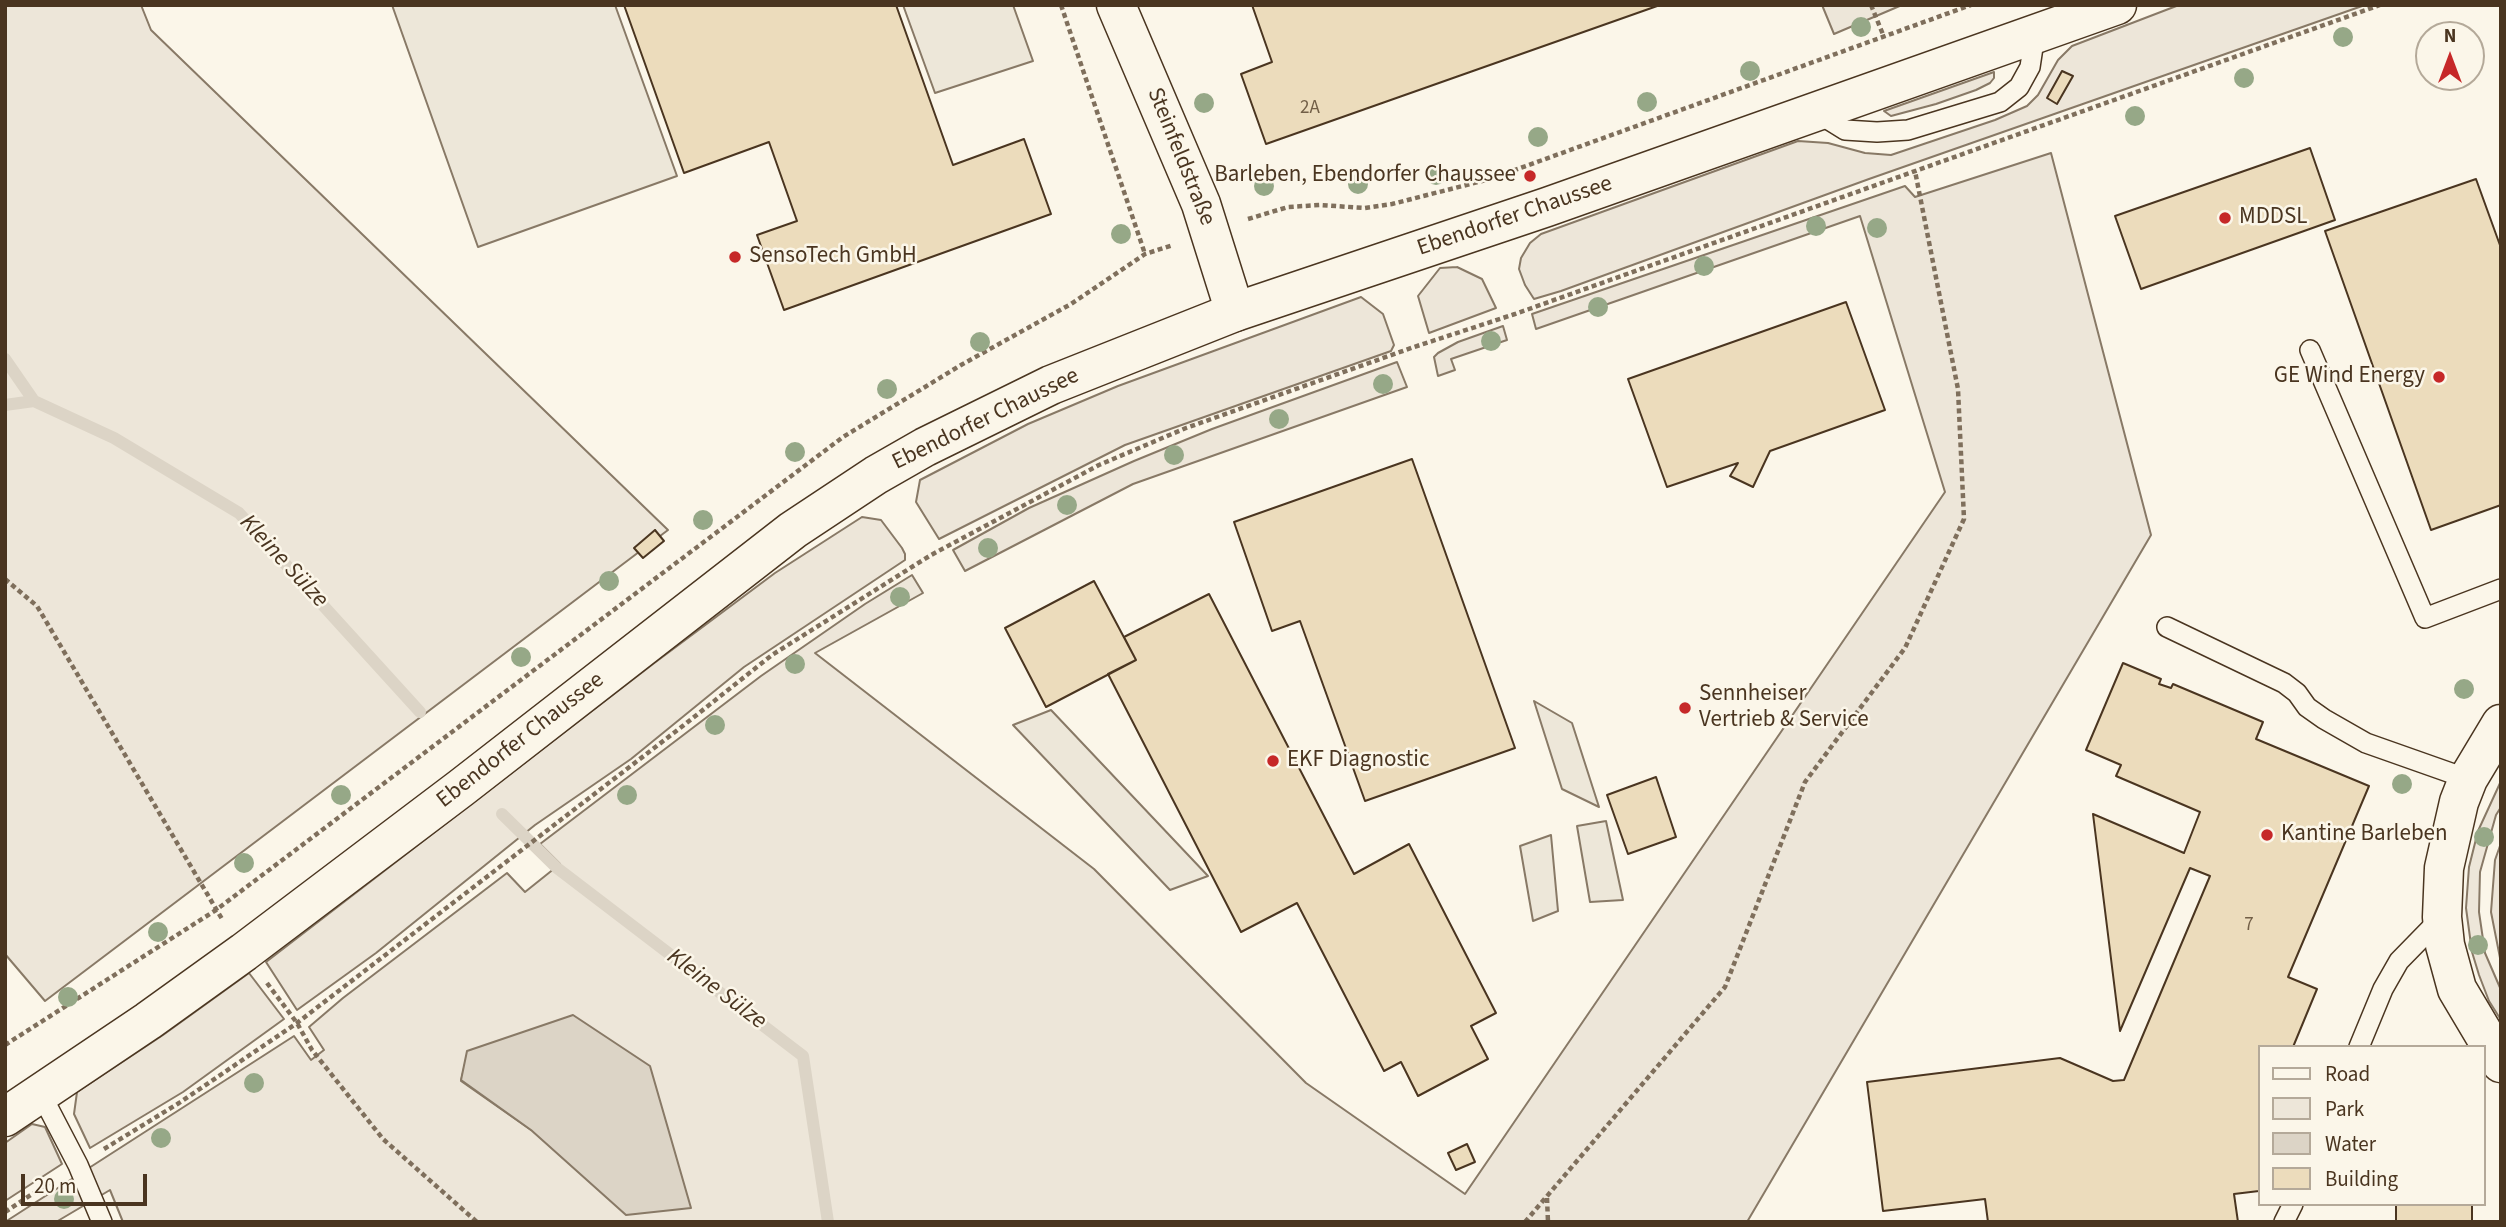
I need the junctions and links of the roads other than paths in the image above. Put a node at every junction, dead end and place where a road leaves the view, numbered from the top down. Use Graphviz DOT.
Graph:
graph roads {
  1 [pos="1116,5"];
  2 [pos="2117,5"];
  3 [pos="2035,34"];
  4 [pos="1816,112"];
  5 [pos="1235,312"];
  6 [pos="2310,350"];
  7 [pos="2501,589"];
  8 [pos="2167,627"];
  9 [pos="2501,724"];
  10 [pos="2468,779"];
  11 [pos="2442,917"];
  12 [pos="2360,1045"];
  13 [pos="2501,1063"];
  14 [pos="41,1094"];
  15 [pos="5,1117"];
  16 [pos="2292,1206"];
  17 [pos="102,1222"];
  18 [pos="2284,1222"];
  1 -- 5 [label="main road, Steinfeldstraße"];
  2 -- 3 [label="main road, Ebendorfer Chaussee"];
  3 -- 4 [label="main road, Ebendorfer Chaussee"];
  3 -- 4 [label="lane"];
  4 -- 5 [label="main road, Ebendorfer Chaussee"];
  5 -- 14 [label="main road, Ebendorfer Chaussee"];
  6 -- 7 [label="lane"];
  8 -- 10 [label="lane"];
  9 -- 10 [label="main road"];
  10 -- 11 [label="main road"];
  11 -- 12 [label="lane"];
  11 -- 13 [label="main road"];
  14 -- 15 [label="main road, Ebendorfer Chaussee"];
  14 -- 17 [label="lane"];
  16 -- 18 [label="lane"];
}
